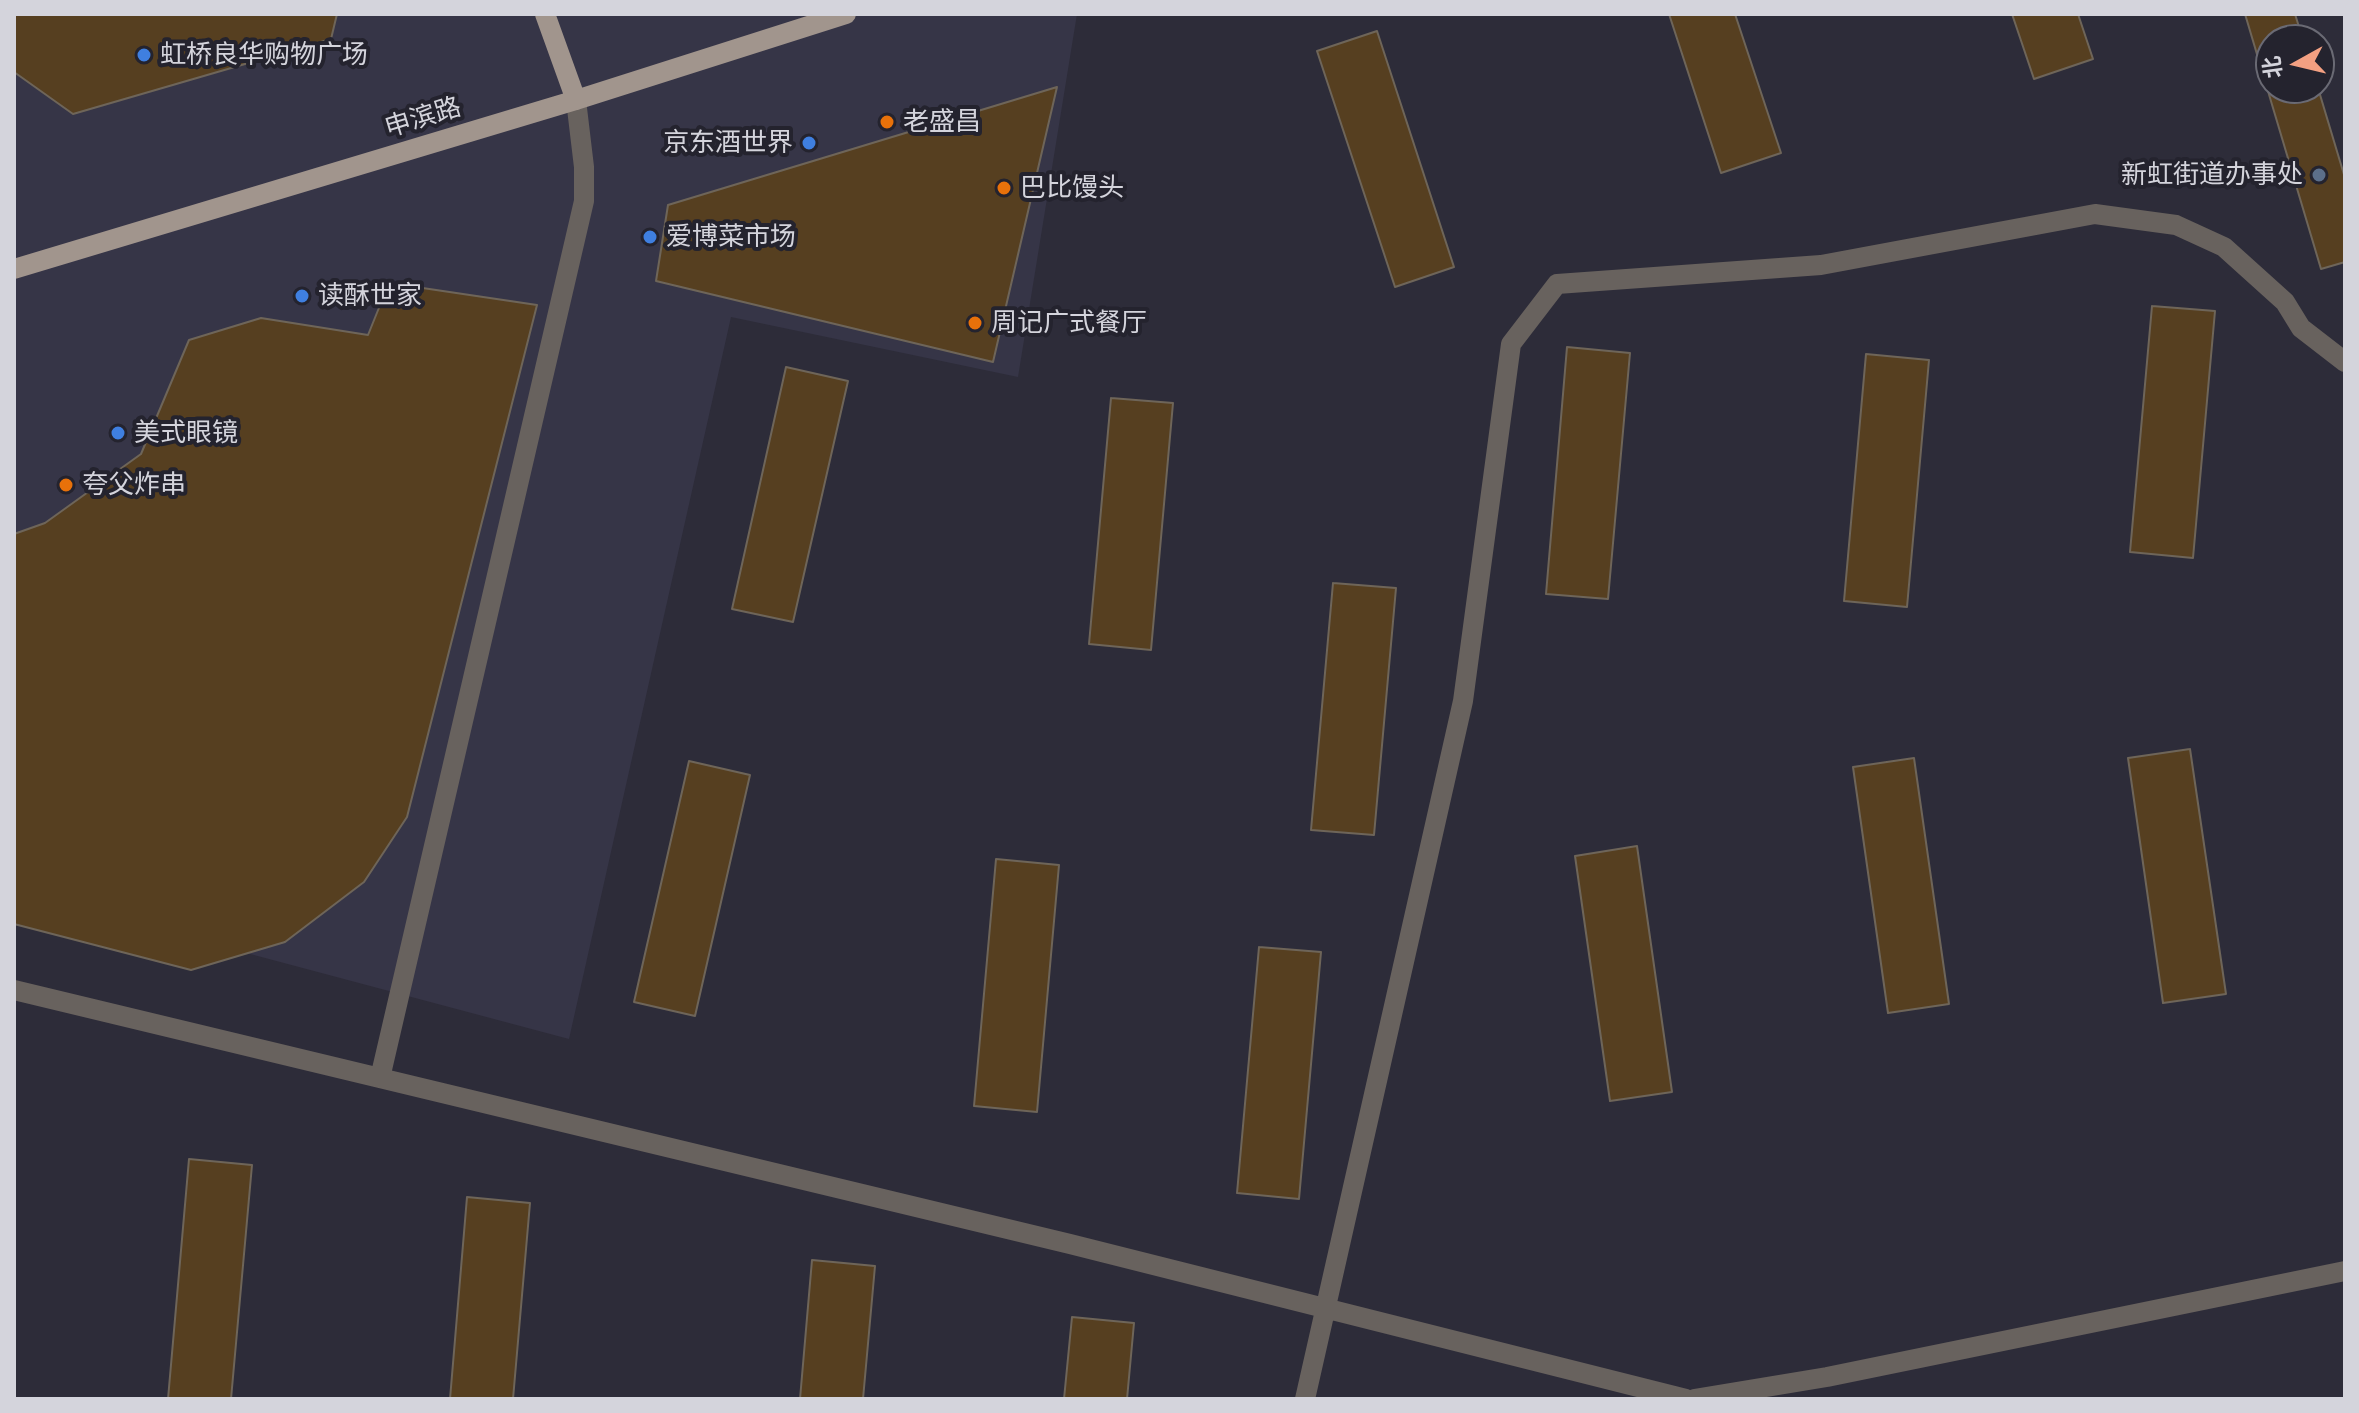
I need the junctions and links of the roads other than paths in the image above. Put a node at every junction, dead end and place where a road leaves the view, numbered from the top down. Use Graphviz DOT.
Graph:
graph roads {
  1 [pos="545,14"];
  2 [pos="846,14"];
  3 [pos="576,100"];
  4 [pos="14,269"];
  5 [pos="2345,362"];
  6 [pos="14,990"];
  7 [pos="380,1078"];
  8 [pos="2345,1271"];
  9 [pos="1327,1309"];
  10 [pos="1305,1399"];
  11 [pos="1686,1399"];
  12 [pos="1694,1399"];
  1 -- 3 [label="main road"];
  2 -- 3 [label="main road, 申滨路"];
  3 -- 4 [label="main road, 申滨路"];
  3 -- 7 [label="street"];
  5 -- 9 [label="street"];
  6 -- 7 [label="street"];
  7 -- 9 [label="street"];
  8 -- 12 [label="street"];
  9 -- 10 [label="street"];
  9 -- 11 [label="street"];
}
